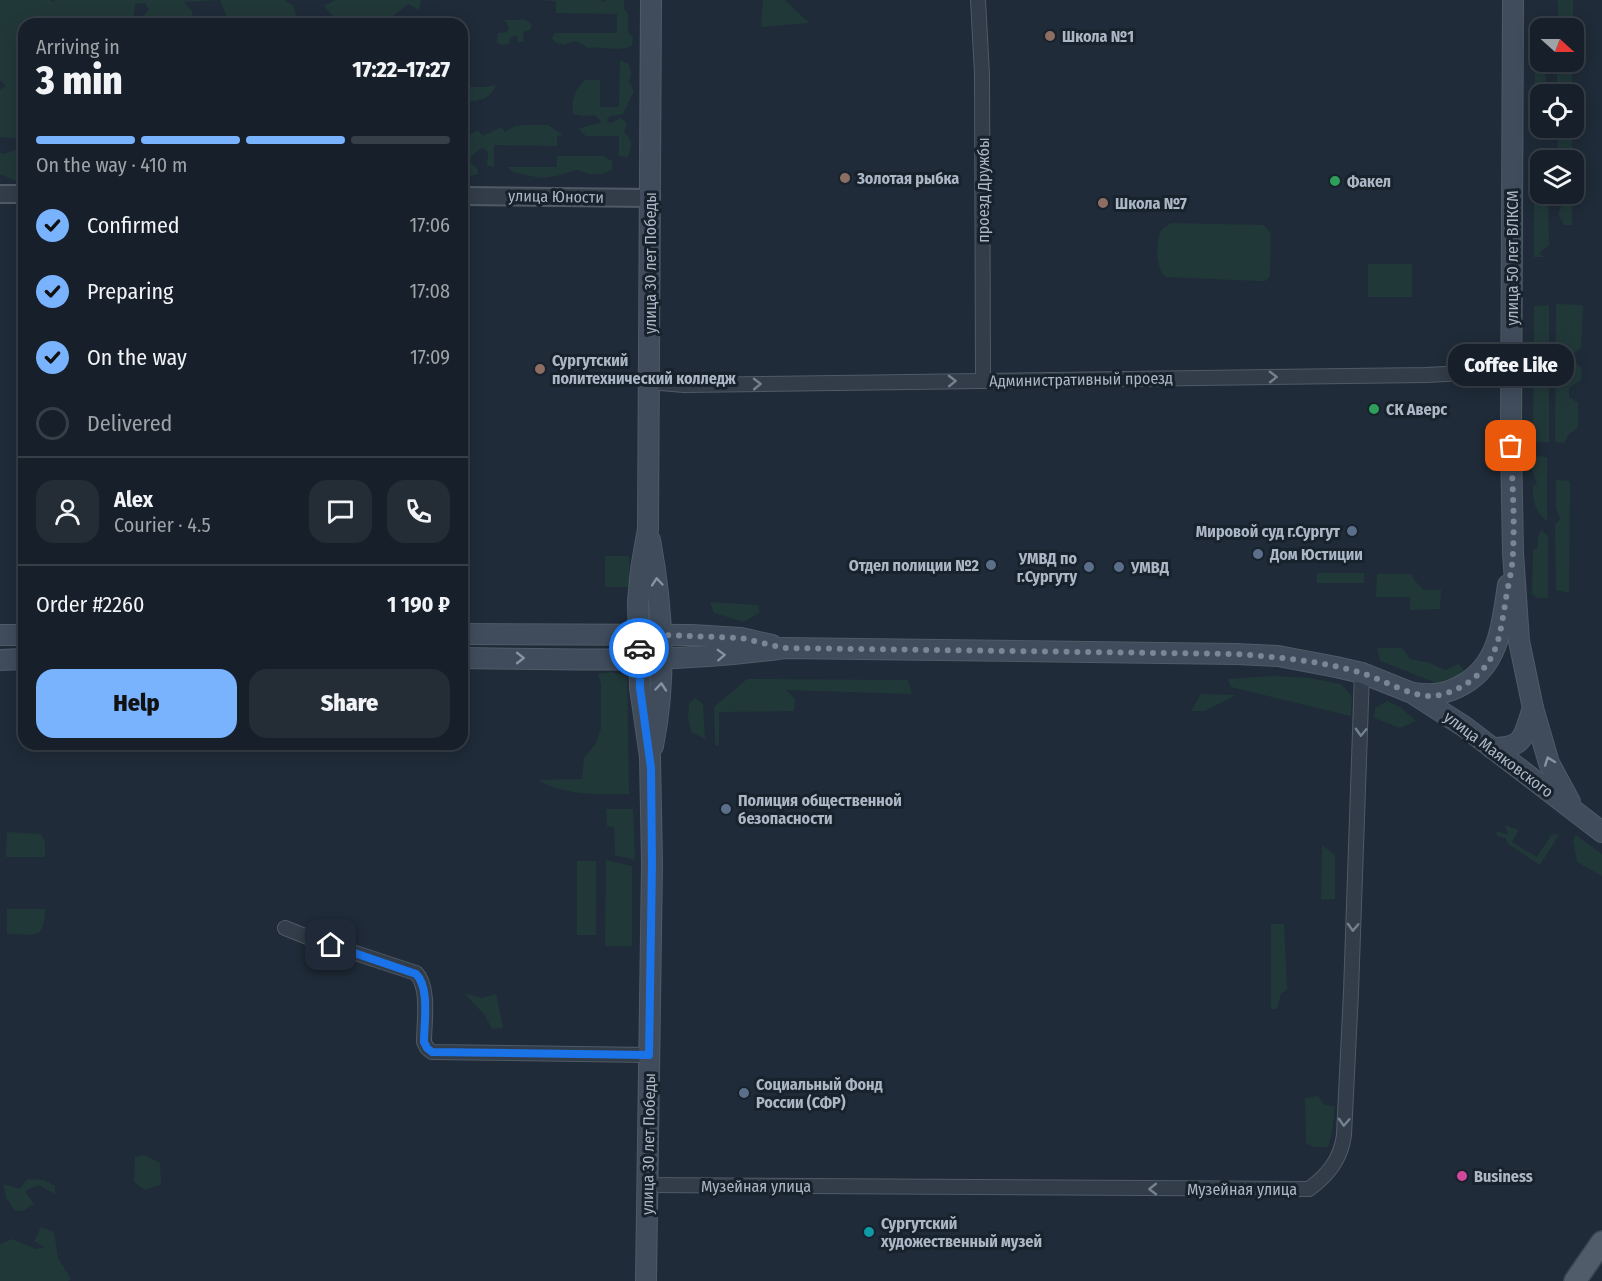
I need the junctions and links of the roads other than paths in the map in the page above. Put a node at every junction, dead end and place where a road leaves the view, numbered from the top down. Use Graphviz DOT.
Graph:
graph roads {
  1 [pos="651,0"];
  2 [pos="978,0"];
  3 [pos="1513,0"];
  4 [pos="0,194"];
  5 [pos="18,194"];
  6 [pos="468,196"];
  7 [pos="651,198"];
  8 [pos="1511,366"];
  9 [pos="983,381"];
  10 [pos="650,382"];
  11 [pos="648,529"];
  12 [pos="1513,553"];
  13 [pos="468,634"];
  14 [pos="639,634"];
  15 [pos="663,634"];
  16 [pos="0,635"];
  17 [pos="18,635"];
  18 [pos="784,648"];
  19 [pos="468,658"];
  20 [pos="639,658"];
  21 [pos="663,658"];
  22 [pos="0,660"];
  23 [pos="18,660"];
  24 [pos="1362,673"];
  25 [pos="1413,693"];
  26 [pos="1533,708"];
  27 [pos="1492,748"];
  28 [pos="650,757"];
  29 [pos="1576,813"];
  30 [pos="1602,832"];
  31 [pos="285,928"];
  32 [pos="649,1055"];
  33 [pos="646,1185"];
  34 [pos="1602,1242"];
  35 [pos="646,1281"];
  36 [pos="1575,1281"];
  1 -- 7 [label="main road, улица 30 лет Победы"];
  2 -- 9 [label="street, проезд Дружбы"];
  3 -- 8 [label="main road, улица 50 лет ВЛКСМ"];
  4 -- 5 [label="street"];
  6 -- 7 [label="street, улица Юности"];
  7 -- 10 [label="main road, улица 30 лет Победы"];
  9 -- 8 [label="street, Административный проезд, one-way"];
  8 -- 12 [label="main road, улица 50 лет ВЛКСМ"];
  10 -- 9 [label="street, Административный проезд, one-way"];
  10 -- 11 [label="main road, улица 30 лет Победы"];
  11 -- 14 [label="main road, улица 30 лет Победы"];
  15 -- 11 [label="main road, one-way"];
  12 -- 25 [label="main road, улица 50 лет ВЛКСМ"];
  12 -- 26 [label="main road, улица 50 лет ВЛКСМ"];
  13 -- 14 [label="main road, улица Маяковского"];
  14 -- 15 [label="main road, улица Маяковского"];
  14 -- 20 [label="main road, улица 30 лет Победы"];
  15 -- 18 [label="main road, улица Маяковского"];
  15 -- 21 [label="main road"];
  16 -- 17 [label="main road"];
  21 -- 18 [label="main road, улица Маяковского, one-way"];
  18 -- 24 [label="main road, улица Маяковского"];
  19 -- 20 [label="main road, улица Маяковского, one-way"];
  20 -- 21 [label="main road, улица Маяковского"];
  20 -- 28 [label="main road, улица 30 лет Победы"];
  28 -- 21 [label="main road, one-way"];
  22 -- 23 [label="main road"];
  24 -- 25 [label="main road, улица Маяковского"];
  24 -- 33 [label="street, Музейная улица, one-way"];
  25 -- 27 [label="main road, улица Маяковского"];
  26 -- 27 [label="main road"];
  29 -- 26 [label="main road, улица 50 лет ВЛКСМ, one-way"];
  27 -- 29 [label="main road, улица Маяковского"];
  28 -- 32 [label="main road, улица 30 лет Победы"];
  29 -- 30 [label="main road, улица Маяковского"];
  31 -- 32 [label="street"];
  32 -- 33 [label="main road, улица 30 лет Победы"];
  33 -- 35 [label="main road, улица 30 лет Победы"];
  34 -- 36 [label="main road"];
}
